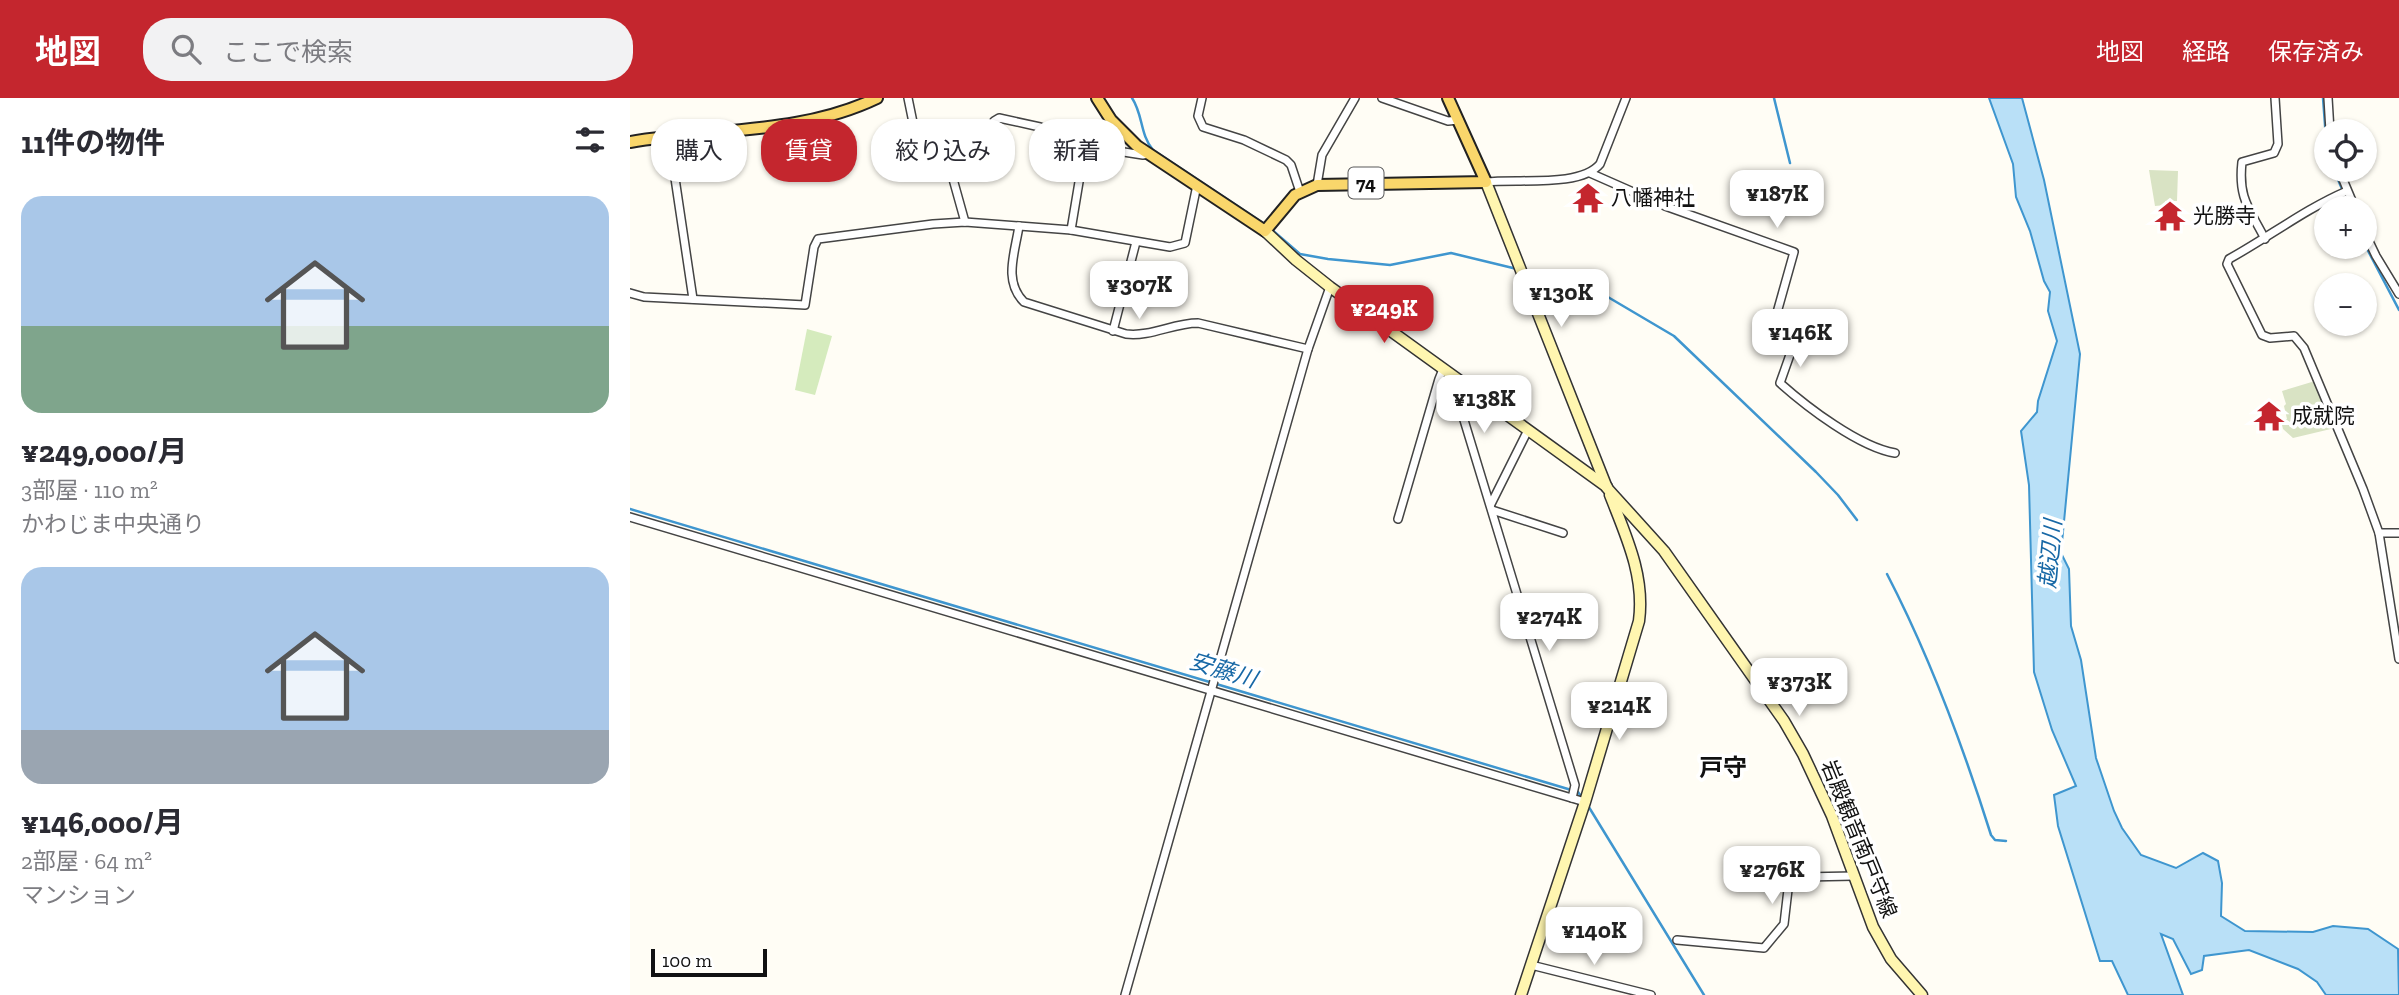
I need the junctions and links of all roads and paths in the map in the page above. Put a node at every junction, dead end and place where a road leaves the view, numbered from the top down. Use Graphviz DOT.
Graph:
graph roads {
  1 [pos="877,98"];
  2 [pos="908,98"];
  3 [pos="1097,98"];
  4 [pos="1202,98"];
  5 [pos="1355,98"];
  6 [pos="1382,98"];
  7 [pos="1448,98"];
  8 [pos="1626,98"];
  9 [pos="2275,98"];
  10 [pos="2328,98"];
  11 [pos="913,119"];
  12 [pos="2329,119"];
  13 [pos="1460,120"];
  14 [pos="747,129"];
  15 [pos="651,140"];
  16 [pos="630,142"];
  17 [pos="1125,152"];
  18 [pos="1149,153"];
  19 [pos="1590,173"];
  20 [pos="676,182"];
  21 [pos="954,182"];
  22 [pos="1079,182"];
  23 [pos="1486,182"];
  24 [pos="2342,182"];
  25 [pos="1197,185"];
  26 [pos="1317,185"];
  27 [pos="1300,192"];
  28 [pos="2345,192"];
  29 [pos="2348,196"];
  30 [pos="965,222"];
  31 [pos="1019,226"];
  32 [pos="1071,230"];
  33 [pos="1265,231"];
  34 [pos="2265,239"];
  35 [pos="1136,242"];
  36 [pos="2377,259"];
  37 [pos="1330,287"];
  38 [pos="630,293"];
  39 [pos="2399,294"];
  40 [pos="693,299"];
  41 [pos="1113,331"];
  42 [pos="1308,349"];
  43 [pos="1447,372"];
  44 [pos="1528,430"];
  45 [pos="1895,453"];
  46 [pos="1607,488"];
  47 [pos="1491,507"];
  48 [pos="630,517"];
  49 [pos="1398,519"];
  50 [pos="1563,533"];
  51 [pos="2379,533"];
  52 [pos="2399,533"];
  53 [pos="2399,659"];
  54 [pos="1212,690"];
  55 [pos="1572,798"];
  56 [pos="1584,802"];
  57 [pos="1854,876"];
  58 [pos="1677,940"];
  59 [pos="1531,965"];
  60 [pos="1125,995"];
  61 [pos="1521,995"];
  62 [pos="1651,995"];
  63 [pos="1922,995"];
  1 -- 14 [label="main road"];
  2 -- 11 [label="street"];
  3 -- 18 [label="main road"];
  4 -- 27 [label="street"];
  5 -- 26 [label="street"];
  6 -- 13 [label="street"];
  7 -- 13 [label="main road"];
  8 -- 19 [label="street"];
  9 -- 34 [label="street"];
  10 -- 12 [label="street"];
  13 -- 23 [label="main road"];
  15 -- 16 [label="main road"];
  17 -- 18 [label="street"];
  18 -- 25 [label="main road"];
  19 -- 23 [label="street"];
  19 -- 45 [label="street"];
  20 -- 40 [label="street"];
  21 -- 30 [label="street"];
  22 -- 32 [label="street"];
  23 -- 26 [label="main road, 74"];
  23 -- 46 [label="street, 岩殿観音南戸守線"];
  24 -- 28 [label="street"];
  25 -- 33 [label="main road"];
  25 -- 35 [label="street"];
  26 -- 27 [label="main road, 74"];
  27 -- 33 [label="main road, 74"];
  28 -- 29 [label="street"];
  28 -- 34 [label="street"];
  30 -- 31 [label="street"];
  30 -- 40 [label="street"];
  31 -- 32 [label="street"];
  31 -- 41 [label="street"];
  32 -- 35 [label="street"];
  33 -- 37 [label="street"];
  34 -- 51 [label="street"];
  35 -- 41 [label="street"];
  36 -- 39 [label="street"];
  37 -- 42 [label="street"];
  37 -- 43 [label="street"];
  38 -- 40 [label="street"];
  41 -- 42 [label="street"];
  42 -- 54 [label="street"];
  43 -- 44 [label="street"];
  43 -- 47 [label="street"];
  43 -- 49 [label="street"];
  44 -- 46 [label="street"];
  44 -- 47 [label="street"];
  46 -- 56 [label="street"];
  46 -- 57 [label="street, 岩殿観音南戸守線"];
  47 -- 50 [label="street"];
  47 -- 55 [label="street"];
  48 -- 54 [label="street"];
  51 -- 52 [label="street"];
  51 -- 53 [label="street"];
  54 -- 55 [label="street"];
  54 -- 60 [label="street"];
  55 -- 56 [label="street"];
  56 -- 59 [label="street"];
  57 -- 58 [label="street"];
  57 -- 63 [label="street, 岩殿観音南戸守線"];
  59 -- 61 [label="street"];
  59 -- 62 [label="street"];
}
